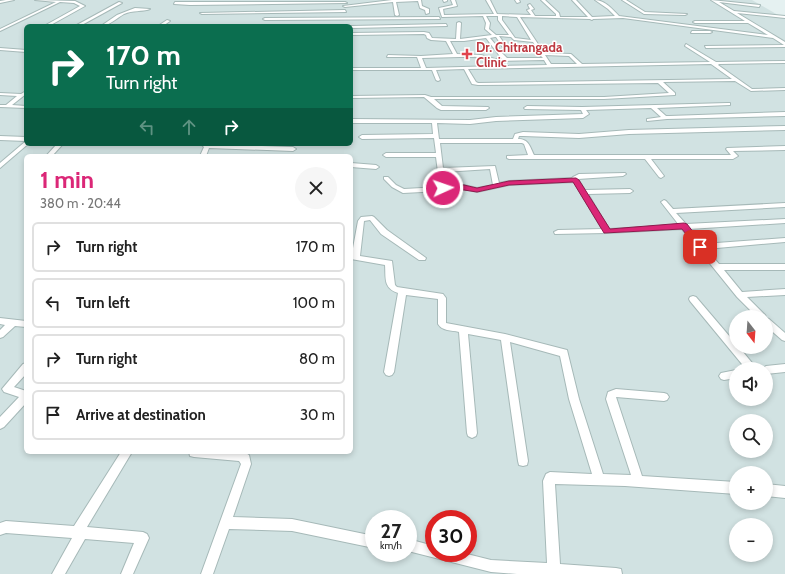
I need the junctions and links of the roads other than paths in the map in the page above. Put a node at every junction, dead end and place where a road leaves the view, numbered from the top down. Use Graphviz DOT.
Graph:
graph roads {
  1 [pos="12,0"];
  2 [pos="37,0"];
  3 [pos="394,0"];
  4 [pos="419,0"];
  5 [pos="453,0"];
  6 [pos="488,0"];
  7 [pos="543,0"];
  8 [pos="574,0"];
  9 [pos="597,0"];
  10 [pos="624,0"];
  11 [pos="62,1"];
  12 [pos="253,1"];
  13 [pos="714,1"];
  14 [pos="0,2"];
  15 [pos="530,2"];
  16 [pos="120,3"];
  17 [pos="175,3"];
  18 [pos="345,5"];
  19 [pos="759,6"];
  20 [pos="148,9"];
  21 [pos="207,9"];
  22 [pos="730,11"];
  23 [pos="202,13"];
  24 [pos="427,13"];
  25 [pos="397,14"];
  26 [pos="685,14"];
  27 [pos="484,15"];
  28 [pos="498,15"];
  29 [pos="518,16"];
  30 [pos="441,17"];
  31 [pos="534,17"];
  32 [pos="558,17"];
  33 [pos="618,17"];
  34 [pos="643,17"];
  35 [pos="785,17"];
  36 [pos="346,18"];
  37 [pos="592,18"];
  38 [pos="265,19"];
  39 [pos="168,21"];
  40 [pos="678,22"];
  41 [pos="702,22"];
  42 [pos="750,22"];
  43 [pos="459,23"];
  44 [pos="50,24"];
  45 [pos="81,24"];
  46 [pos="106,24"];
  47 [pos="163,24"];
  48 [pos="345,24"];
  49 [pos="436,25"];
  50 [pos="446,26"];
  51 [pos="353,27"];
  52 [pos="0,30"];
  53 [pos="692,32"];
  54 [pos="737,32"];
  55 [pos="353,34"];
  56 [pos="496,36"];
  57 [pos="511,36"];
  58 [pos="773,37"];
  59 [pos="488,38"];
  60 [pos="447,39"];
  61 [pos="458,40"];
  62 [pos="532,41"];
  63 [pos="686,45"];
  64 [pos="785,45"];
  65 [pos="706,47"];
  66 [pos="0,49"];
  67 [pos="10,50"];
  68 [pos="24,51"];
  69 [pos="499,51"];
  70 [pos="541,54"];
  71 [pos="0,55"];
  72 [pos="388,56"];
  73 [pos="456,56"];
  74 [pos="421,57"];
  75 [pos="504,59"];
  76 [pos="544,59"];
  77 [pos="495,60"];
  78 [pos="785,62"];
  79 [pos="715,64"];
  80 [pos="581,65"];
  81 [pos="550,66"];
  82 [pos="465,67"];
  83 [pos="501,67"];
  84 [pos="353,68"];
  85 [pos="433,68"];
  86 [pos="424,69"];
  87 [pos="438,80"];
  88 [pos="736,80"];
  89 [pos="660,82"];
  90 [pos="785,89"];
  91 [pos="24,93"];
  92 [pos="0,94"];
  93 [pos="353,97"];
  94 [pos="432,98"];
  95 [pos="728,104"];
  96 [pos="0,106"];
  97 [pos="7,106"];
  98 [pos="24,106"];
  99 [pos="652,106"];
  100 [pos="692,106"];
  101 [pos="486,108"];
  102 [pos="527,108"];
  103 [pos="582,109"];
  104 [pos="785,114"];
  105 [pos="707,117"];
  106 [pos="666,118"];
  107 [pos="650,120"];
  108 [pos="353,121"];
  109 [pos="434,121"];
  110 [pos="785,128"];
  111 [pos="362,137"];
  112 [pos="0,138"];
  113 [pos="24,139"];
  114 [pos="436,139"];
  115 [pos="515,141"];
  116 [pos="24,145"];
  117 [pos="58,146"];
  118 [pos="228,146"];
  119 [pos="785,148"];
  120 [pos="293,149"];
  121 [pos="51,154"];
  122 [pos="386,155"];
  123 [pos="437,155"];
  124 [pos="509,157"];
  125 [pos="532,157"];
  126 [pos="647,158"];
  127 [pos="353,165"];
  128 [pos="12,167"];
  129 [pos="376,167"];
  130 [pos="440,170"];
  131 [pos="624,174"];
  132 [pos="661,176"];
  133 [pos="386,178"];
  134 [pos="576,180"];
  135 [pos="496,185"];
  136 [pos="442,187"];
  137 [pos="583,192"];
  138 [pos="630,192"];
  139 [pos="664,202"];
  140 [pos="785,205"];
  141 [pos="671,211"];
  142 [pos="785,221"];
  143 [pos="684,226"];
  144 [pos="607,231"];
  145 [pos="558,232"];
  146 [pos="785,240"];
  147 [pos="700,247"];
  148 [pos="353,258"];
  149 [pos="422,258"];
  150 [pos="717,267"];
  151 [pos="785,267"];
  152 [pos="399,291"];
  153 [pos="785,292"];
  154 [pos="740,295"];
  155 [pos="693,299"];
  156 [pos="755,310"];
  157 [pos="0,321"];
  158 [pos="13,322"];
  159 [pos="24,324"];
  160 [pos="773,327"];
  161 [pos="463,330"];
  162 [pos="0,335"];
  163 [pos="505,337"];
  164 [pos="785,338"];
  165 [pos="746,362"];
  166 [pos="785,368"];
  167 [pos="24,369"];
  168 [pos="773,369"];
  169 [pos="389,372"];
  170 [pos="729,375"];
  171 [pos="724,376"];
  172 [pos="24,395"];
  173 [pos="664,397"];
  174 [pos="24,398"];
  175 [pos="0,424"];
  176 [pos="472,433"];
  177 [pos="126,454"];
  178 [pos="218,454"];
  179 [pos="523,461"];
  180 [pos="599,479"];
  181 [pos="638,480"];
  182 [pos="729,487"];
  183 [pos="773,491"];
  184 [pos="784,493"];
  185 [pos="226,523"];
  186 [pos="0,529"];
  187 [pos="80,533"];
  188 [pos="365,540"];
  189 [pos="474,562"];
  190 [pos="554,570"];
  191 [pos="58,574"];
  192 [pos="127,574"];
  193 [pos="207,574"];
  194 [pos="616,574"];
  1 -- 14 [label="street"];
  2 -- 11 [label="street"];
  3 -- 4 [label="street"];
  3 -- 18 [label="street"];
  3 -- 25 [label="street"];
  4 -- 24 [label="street"];
  5 -- 30 [label="street"];
  6 -- 28 [label="street"];
  7 -- 32 [label="street"];
  8 -- 37 [label="street"];
  9 -- 33 [label="street"];
  10 -- 26 [label="street"];
  11 -- 44 [label="street"];
  11 -- 52 [label="street"];
  12 -- 18 [label="street"];
  13 -- 19 [label="street"];
  13 -- 22 [label="street"];
  15 -- 31 [label="street"];
  16 -- 45 [label="street"];
  17 -- 18 [label="street"];
  18 -- 21 [label="street"];
  18 -- 23 [label="street"];
  18 -- 36 [label="street"];
  20 -- 46 [label="street"];
  22 -- 35 [label="street"];
  22 -- 42 [label="street"];
  27 -- 28 [label="street"];
  27 -- 30 [label="street"];
  27 -- 56 [label="street"];
  28 -- 29 [label="street"];
  28 -- 57 [label="street"];
  29 -- 31 [label="street"];
  29 -- 62 [label="street"];
  30 -- 36 [label="street"];
  30 -- 49 [label="street"];
  31 -- 32 [label="street"];
  32 -- 37 [label="street"];
  33 -- 37 [label="street"];
  33 -- 54 [label="street"];
  34 -- 41 [label="street"];
  36 -- 38 [label="street"];
  36 -- 48 [label="street"];
  39 -- 47 [label="street"];
  40 -- 41 [label="street"];
  41 -- 42 [label="street"];
  42 -- 58 [label="street"];
  43 -- 61 [label="street"];
  49 -- 50 [label="street"];
  49 -- 51 [label="street"];
  53 -- 54 [label="street"];
  54 -- 58 [label="street"];
  55 -- 60 [label="street"];
  56 -- 57 [label="street"];
  56 -- 59 [label="street"];
  56 -- 69 [label="street"];
  57 -- 62 [label="street"];
  58 -- 64 [label="street"];
  59 -- 61 [label="street"];
  59 -- 69 [label="street"];
  60 -- 61 [label="street"];
  60 -- 73 [label="street"];
  62 -- 70 [label="street"];
  63 -- 79 [label="street"];
  64 -- 65 [label="street"];
  66 -- 67 [label="street"];
  67 -- 68 [label="street"];
  67 -- 71 [label="street"];
  69 -- 75 [label="street"];
  70 -- 76 [label="street"];
  70 -- 80 [label="street"];
  72 -- 74 [label="street"];
  73 -- 74 [label="street"];
  73 -- 77 [label="street"];
  74 -- 86 [label="street"];
  75 -- 76 [label="street"];
  75 -- 77 [label="street"];
  76 -- 81 [label="street"];
  77 -- 83 [label="street"];
  78 -- 79 [label="street"];
  79 -- 80 [label="street"];
  79 -- 88 [label="street"];
  80 -- 81 [label="street"];
  81 -- 83 [label="street"];
  82 -- 83 [label="street"];
  82 -- 85 [label="street"];
  82 -- 89 [label="street"];
  84 -- 86 [label="street"];
  85 -- 86 [label="street"];
  85 -- 87 [label="street"];
  88 -- 89 [label="street"];
  88 -- 90 [label="street"];
  89 -- 94 [label="street"];
  91 -- 92 [label="street"];
  91 -- 97 [label="street"];
  93 -- 94 [label="street"];
  94 -- 101 [label="street"];
  95 -- 100 [label="street"];
  96 -- 97 [label="street"];
  97 -- 98 [label="street"];
  99 -- 100 [label="street"];
  99 -- 103 [label="street"];
  99 -- 106 [label="street"];
  100 -- 105 [label="street"];
  102 -- 103 [label="street"];
  103 -- 109 [label="street"];
  104 -- 105 [label="street"];
  105 -- 106 [label="street"];
  106 -- 107 [label="street"];
  108 -- 109 [label="street"];
  109 -- 114 [label="street"];
  110 -- 115 [label="street"];
  111 -- 114 [label="street"];
  112 -- 113 [label="street"];
  114 -- 115 [label="street"];
  114 -- 123 [label="street"];
  115 -- 125 [label="street"];
  116 -- 128 [label="street"];
  117 -- 121 [label="street"];
  118 -- 120 [label="street"];
  119 -- 126 [label="street"];
  122 -- 123 [label="street"];
  123 -- 130 [label="street"];
  124 -- 125 [label="street"];
  125 -- 126 [label="street"];
  126 -- 132 [label="street"];
  127 -- 129 [label="street"];
  130 -- 135 [label="street"];
  130 -- 136 [label="street"];
  131 -- 134 [label="street"];
  133 -- 136 [label="street"];
  134 -- 135 [label="street"];
  134 -- 137 [label="street"];
  135 -- 136 [label="street"];
  137 -- 138 [label="street"];
  137 -- 144 [label="street"];
  139 -- 141 [label="street"];
  140 -- 141 [label="street"];
  141 -- 143 [label="street"];
  142 -- 143 [label="street"];
  143 -- 144 [label="street"];
  143 -- 147 [label="street"];
  144 -- 145 [label="street"];
  146 -- 147 [label="street"];
  147 -- 150 [label="street"];
  148 -- 149 [label="street"];
  148 -- 152 [label="street"];
  150 -- 151 [label="street"];
  150 -- 154 [label="street"];
  152 -- 161 [label="street"];
  152 -- 169 [label="street"];
  153 -- 154 [label="street"];
  154 -- 156 [label="street"];
  155 -- 165 [label="street"];
  157 -- 158 [label="street"];
  158 -- 159 [label="street"];
  158 -- 162 [label="street"];
  160 -- 164 [label="street"];
  161 -- 163 [label="street"];
  161 -- 176 [label="street"];
  163 -- 179 [label="street"];
  163 -- 180 [label="street"];
  166 -- 168 [label="street"];
  167 -- 172 [label="street"];
  170 -- 171 [label="street"];
  173 -- 181 [label="street"];
  174 -- 175 [label="street"];
  177 -- 187 [label="street"];
  178 -- 185 [label="street"];
  180 -- 181 [label="street"];
  180 -- 190 [label="street"];
  181 -- 182 [label="street"];
  183 -- 184 [label="street"];
  185 -- 188 [label="street"];
  185 -- 193 [label="street"];
  186 -- 187 [label="street"];
  187 -- 191 [label="street"];
  187 -- 192 [label="street"];
  189 -- 190 [label="street"];
  190 -- 194 [label="street"];
}
